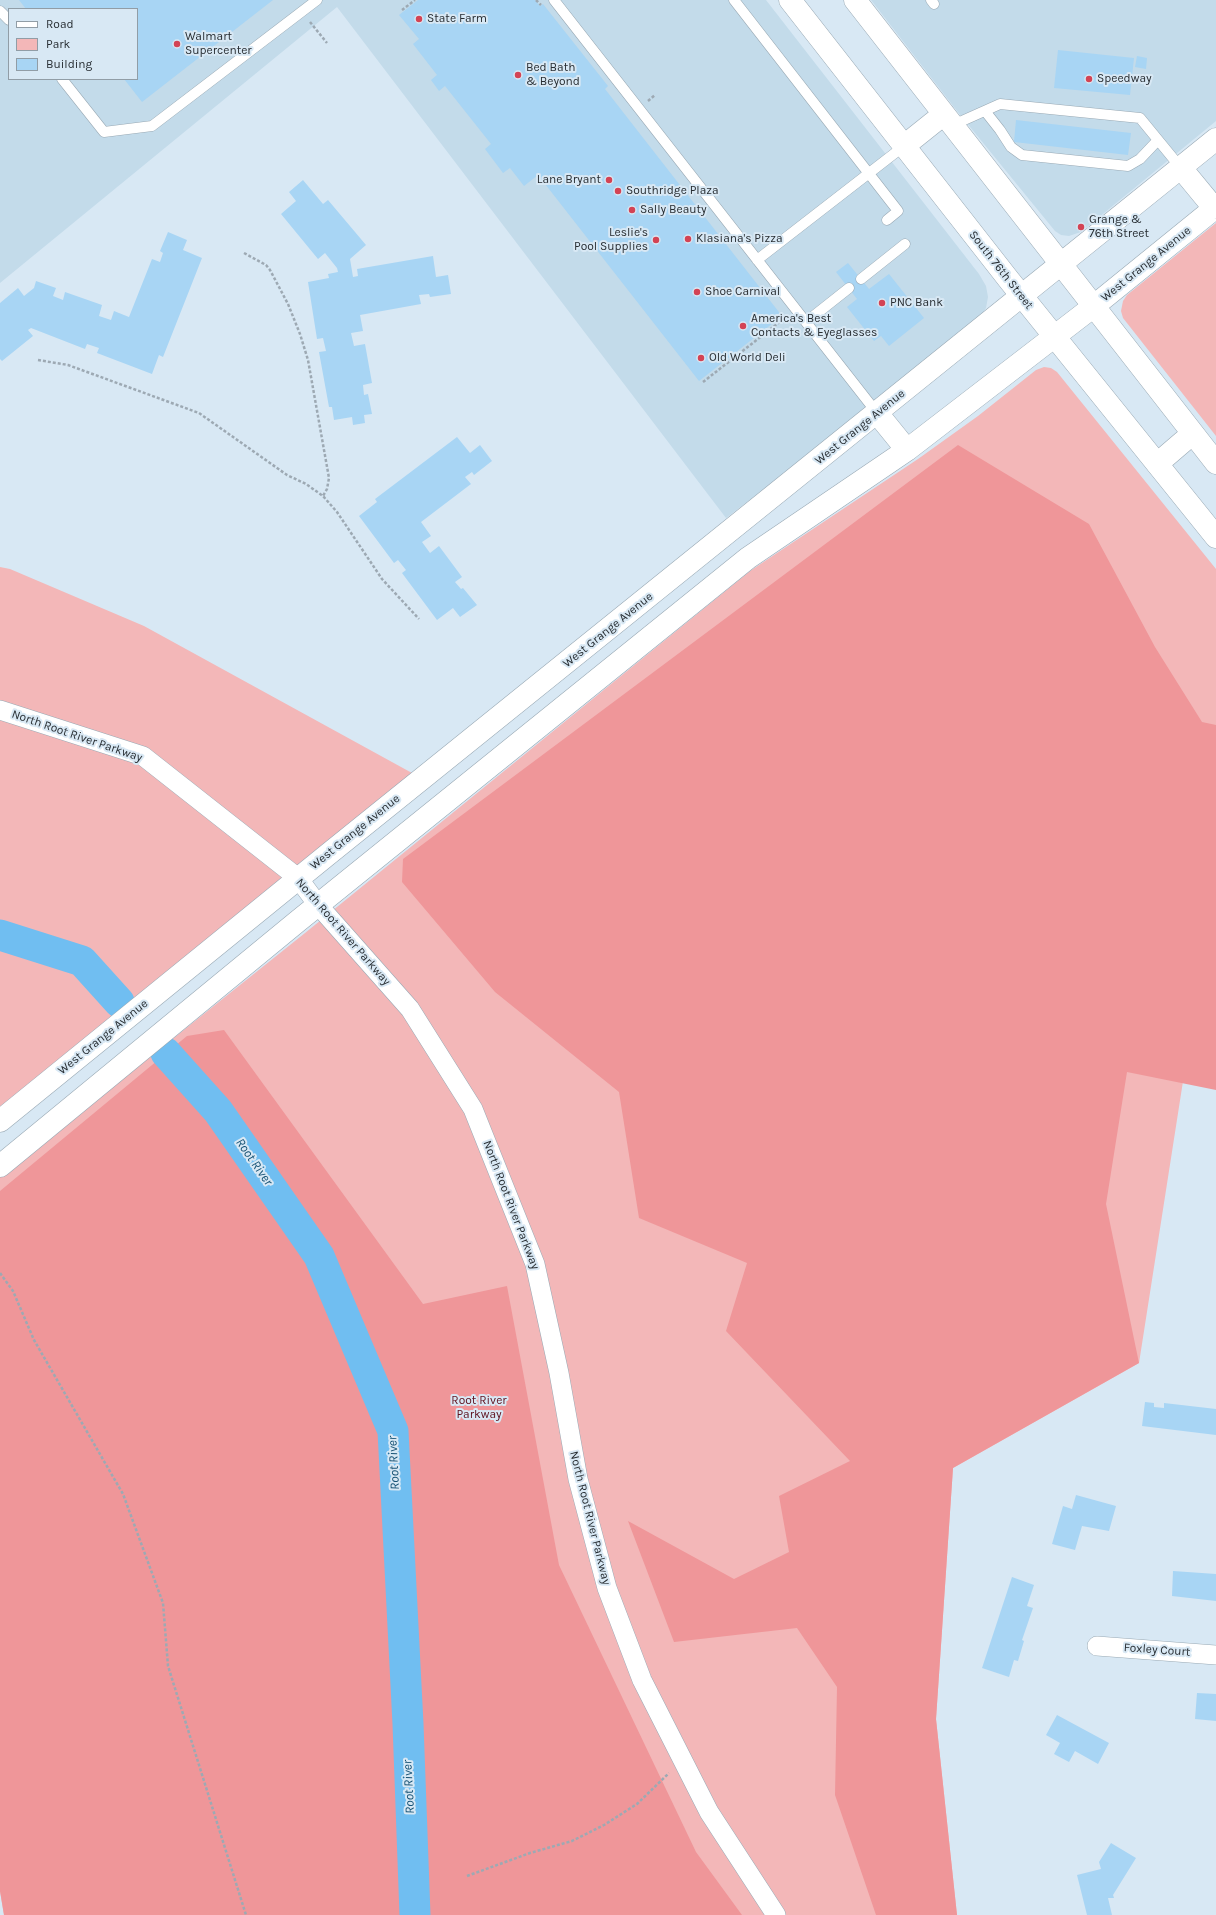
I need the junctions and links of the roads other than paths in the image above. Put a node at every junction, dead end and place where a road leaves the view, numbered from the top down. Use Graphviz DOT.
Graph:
graph roads {
  1 [pos="317,0"];
  2 [pos="734,0"];
  3 [pos="790,0"];
  4 [pos="855,0"];
  5 [pos="549,1"];
  6 [pos="0,11"];
  7 [pos="8,19"];
  8 [pos="63,80"];
  9 [pos="985,111"];
  10 [pos="949,120"];
  11 [pos="1216,139"];
  12 [pos="1158,140"];
  13 [pos="904,146"];
  14 [pos="1182,168"];
  15 [pos="869,173"];
  16 [pos="1215,208"];
  17 [pos="887,220"];
  18 [pos="905,244"];
  19 [pos="757,260"];
  20 [pos="1062,265"];
  21 [pos="861,279"];
  22 [pos="849,288"];
  23 [pos="1022,296"];
  24 [pos="1094,306"];
  25 [pos="806,322"];
  26 [pos="1054,336"];
  27 [pos="877,413"];
  28 [pos="1192,434"];
  29 [pos="907,450"];
  30 [pos="1216,463"];
  31 [pos="1156,464"];
  32 [pos="1216,537"];
  33 [pos="0,710"];
  34 [pos="298,878"];
  35 [pos="318,905"];
  36 [pos="128,1017"];
  37 [pos="148,1043"];
  38 [pos="0,1121"];
  39 [pos="0,1166"];
  40 [pos="1097,1646"];
  41 [pos="1216,1655"];
  42 [pos="776,1915"];
  1 -- 8 [label="lane"];
  2 -- 15 [label="lane"];
  3 -- 13 [label="street, South 76th Street"];
  4 -- 10 [label="street"];
  5 -- 19 [label="lane"];
  6 -- 7 [label="lane"];
  9 -- 10 [label="lane"];
  9 -- 12 [label="lane"];
  9 -- 12 [label="lane"];
  10 -- 13 [label="street"];
  10 -- 20 [label="street"];
  11 -- 14 [label="street, West Grange Avenue"];
  12 -- 14 [label="lane"];
  13 -- 15 [label="lane"];
  13 -- 23 [label="street, South 76th Street"];
  14 -- 16 [label="street"];
  14 -- 20 [label="street, West Grange Avenue"];
  15 -- 17 [label="lane"];
  15 -- 19 [label="lane"];
  16 -- 24 [label="street, West Grange Avenue"];
  18 -- 21 [label="lane"];
  19 -- 25 [label="lane"];
  20 -- 23 [label="street, West Grange Avenue"];
  20 -- 24 [label="street"];
  22 -- 25 [label="lane"];
  23 -- 26 [label="street, South 76th Street"];
  23 -- 27 [label="street, West Grange Avenue"];
  24 -- 26 [label="street, West Grange Avenue"];
  24 -- 28 [label="street"];
  25 -- 27 [label="lane"];
  26 -- 29 [label="street, West Grange Avenue"];
  26 -- 31 [label="street, South 76th Street"];
  27 -- 29 [label="street"];
  27 -- 34 [label="street, West Grange Avenue"];
  28 -- 30 [label="street"];
  28 -- 31 [label="street"];
  29 -- 35 [label="street, West Grange Avenue"];
  31 -- 32 [label="street, South 76th Street"];
  33 -- 34 [label="street, North Root River Parkway"];
  34 -- 35 [label="street, North Root River Parkway"];
  34 -- 36 [label="street, West Grange Avenue"];
  35 -- 37 [label="street, West Grange Avenue"];
  35 -- 42 [label="street, North Root River Parkway"];
  36 -- 37 [label="street"];
  36 -- 38 [label="street, West Grange Avenue"];
  37 -- 39 [label="street, West Grange Avenue"];
  40 -- 41 [label="street, Foxley Court"];
}
